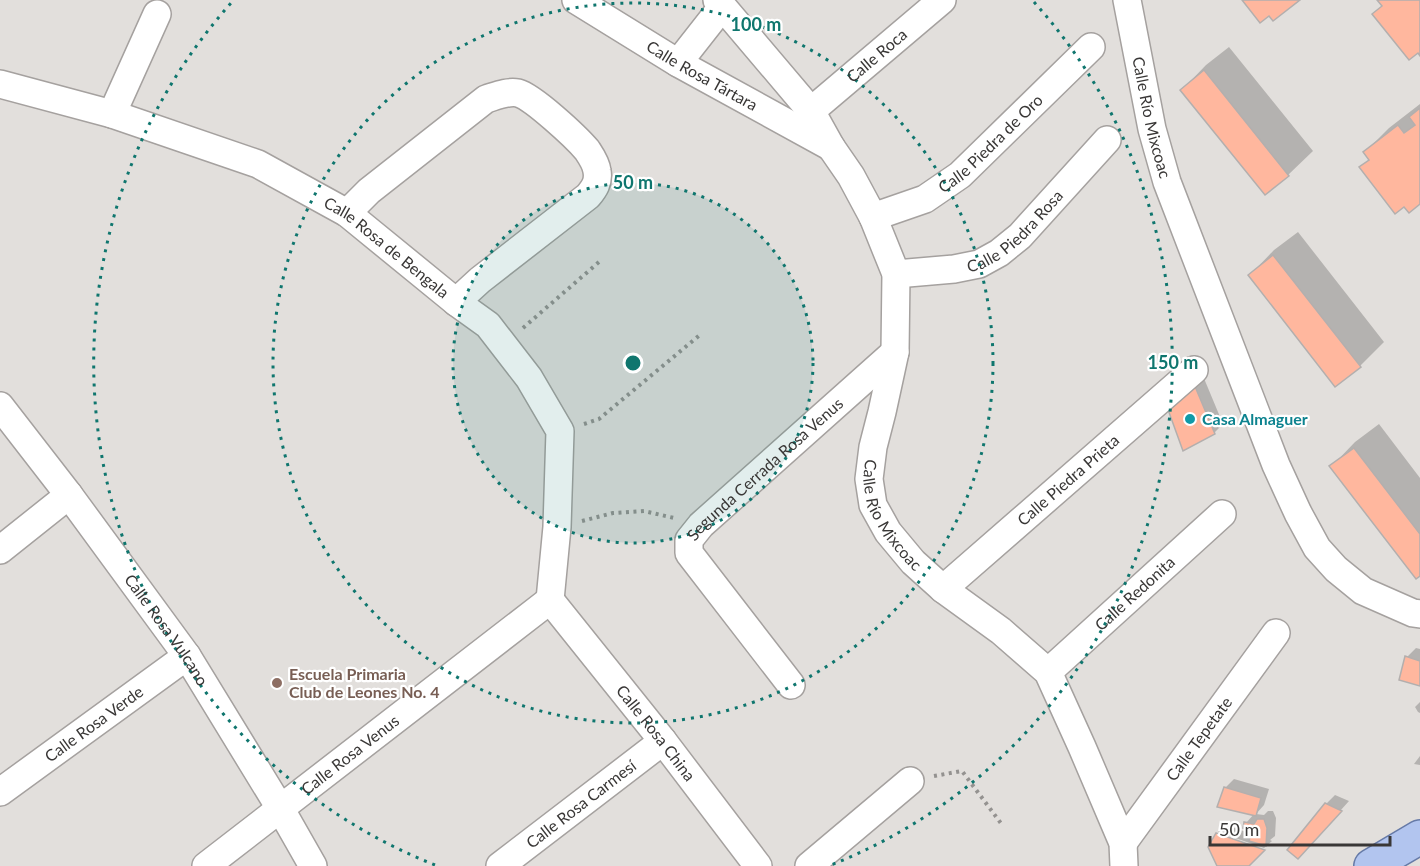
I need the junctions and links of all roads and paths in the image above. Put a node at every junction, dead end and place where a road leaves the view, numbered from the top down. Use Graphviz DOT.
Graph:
graph roads {
  1 [pos="576,0"];
  2 [pos="942,0"];
  3 [pos="1127,0"];
  4 [pos="719,3"];
  5 [pos="157,14"];
  6 [pos="1091,47"];
  7 [pos="678,63"];
  8 [pos="0,84"];
  9 [pos="811,111"];
  10 [pos="112,114"];
  11 [pos="1107,140"];
  12 [pos="831,147"];
  13 [pos="347,213"];
  14 [pos="873,217"];
  15 [pos="599,262"];
  16 [pos="896,274"];
  17 [pos="456,302"];
  18 [pos="701,334"];
  19 [pos="504,344"];
  20 [pos="895,352"];
  21 [pos="1194,370"];
  22 [pos="0,406"];
  23 [pos="560,431"];
  24 [pos="69,495"];
  25 [pos="1222,514"];
  26 [pos="701,525"];
  27 [pos="557,527"];
  28 [pos="0,550"];
  29 [pos="943,589"];
  30 [pos="550,600"];
  31 [pos="1420,614"];
  32 [pos="1276,633"];
  33 [pos="187,656"];
  34 [pos="1048,672"];
  35 [pos="791,685"];
  36 [pos="663,741"];
  37 [pos="910,781"];
  38 [pos="0,792"];
  39 [pos="280,808"];
  40 [pos="1003,826"];
  41 [pos="1420,837"];
  42 [pos="1123,855"];
  43 [pos="206,866"];
  44 [pos="313,866"];
  45 [pos="500,866"];
  46 [pos="758,866"];
  47 [pos="809,866"];
  48 [pos="1371,866"];
  1 -- 7 [label="street, Calle Rosa Tártara"];
  2 -- 9 [label="street, Calle Roca"];
  3 -- 31 [label="street, Calle Río Mixcoac"];
  4 -- 7 [label="street"];
  4 -- 9 [label="street, Calle Río Mixcoac"];
  5 -- 10 [label="street"];
  6 -- 14 [label="street, Calle Piedra de Oro"];
  7 -- 12 [label="street, Calle Rosa Tártara"];
  8 -- 10 [label="street, Calle Rosa de Bengala"];
  9 -- 12 [label="street, Calle Río Mixcoac"];
  10 -- 13 [label="street, Calle Rosa de Bengala"];
  11 -- 16 [label="street, Calle Piedra Rosa"];
  12 -- 14 [label="street, Calle Río Mixcoac"];
  13 -- 17 [label="street, Calle Rosa de Bengala"];
  13 -- 17 [label="street"];
  14 -- 16 [label="street, Calle Río Mixcoac"];
  15 -- 19 [label="path"];
  16 -- 20 [label="street, Calle Río Mixcoac"];
  17 -- 19 [label="street, Calle Rosa de Bengala"];
  18 -- 23 [label="path"];
  19 -- 23 [label="street, Calle Rosa de Bengala"];
  20 -- 26 [label="street, Segunda Cerrada Rosa Venus"];
  20 -- 29 [label="street, Calle Río Mixcoac"];
  21 -- 29 [label="street, Calle Piedra Prieta"];
  22 -- 24 [label="street, Calle Rosa Vulcano"];
  23 -- 27 [label="street"];
  24 -- 28 [label="street"];
  24 -- 33 [label="street, Calle Rosa Vulcano"];
  25 -- 34 [label="street, Calle Redonita"];
  26 -- 27 [label="path"];
  26 -- 35 [label="street, Segunda Cerrada Rosa Venus"];
  27 -- 30 [label="street"];
  29 -- 34 [label="street, Calle Río Mixcoac"];
  30 -- 36 [label="street, Calle Rosa China"];
  30 -- 39 [label="street, Calle Rosa Venus"];
  32 -- 42 [label="street, Calle Tepetate"];
  33 -- 38 [label="street, Calle Rosa Verde"];
  33 -- 39 [label="street, Calle Rosa Vulcano"];
  34 -- 42 [label="street, Calle Río Mixcoac"];
  36 -- 45 [label="street, Calle Rosa Carmesí"];
  36 -- 46 [label="street, Calle Rosa China"];
  37 -- 40 [label="path"];
  37 -- 47 [label="street"];
  39 -- 43 [label="street, Calle Rosa Venus"];
  39 -- 44 [label="street, Calle Rosa Vulcano"];
  41 -- 48 [label="main road"];
}
